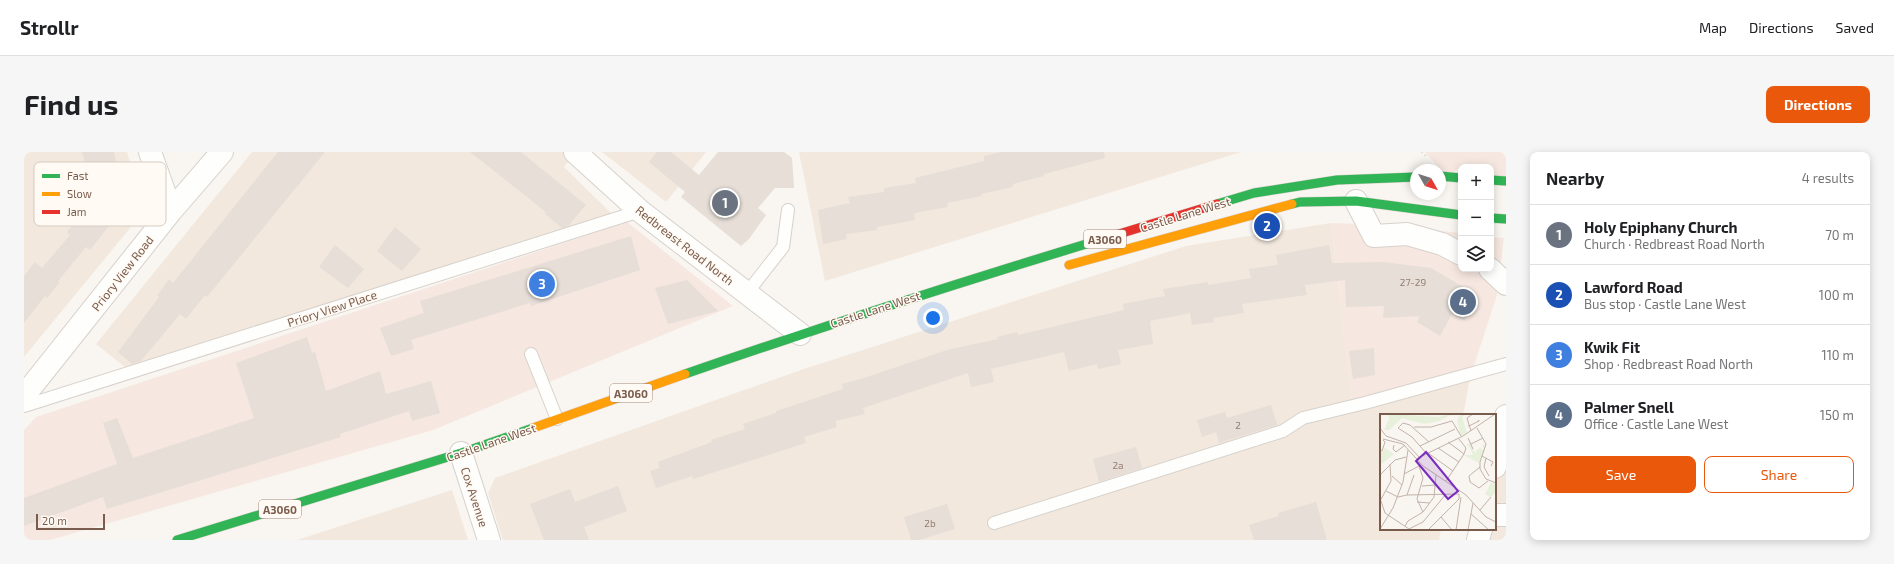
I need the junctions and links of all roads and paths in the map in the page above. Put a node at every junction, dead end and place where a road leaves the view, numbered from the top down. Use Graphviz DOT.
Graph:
graph roads {
  1 [pos="150,152"];
  2 [pos="222,152"];
  3 [pos="575,152"];
  4 [pos="154,162"];
  5 [pos="1410,177"];
  6 [pos="1446,177"];
  7 [pos="1458,178"];
  8 [pos="1494,180"];
  9 [pos="1506,181"];
  10 [pos="166,197"];
  11 [pos="1356,201"];
  12 [pos="788,210"];
  13 [pos="171,211"];
  14 [pos="640,211"];
  15 [pos="1458,215"];
  16 [pos="166,217"];
  17 [pos="1494,218"];
  18 [pos="1506,219"];
  19 [pos="159,226"];
  20 [pos="1458,252"];
  21 [pos="1062,267"];
  22 [pos="1493,272"];
  23 [pos="1506,284"];
  24 [pos="747,293"];
  25 [pos="947,297"];
  26 [pos="800,334"];
  27 [pos="531,354"];
  28 [pos="1506,364"];
  29 [pos="24,396"];
  30 [pos="24,406"];
  31 [pos="1506,416"];
  32 [pos="557,420"];
  33 [pos="461,453"];
  34 [pos="1496,461"];
  35 [pos="994,523"];
  36 [pos="1481,530"];
  37 [pos="177,540"];
  38 [pos="489,540"];
  39 [pos="1478,540"];
  1 -- 4 [label="street"];
  2 -- 13 [label="street, Priory View Road"];
  3 -- 14 [label="street, Redbreast Road North"];
  5 -- 26 [label="main road, Castle Lane West / A3060"];
  6 -- 7 [label="main road"];
  8 -- 9 [label="main road"];
  10 -- 13 [label="street"];
  11 -- 15 [label="main road, Castle Lane West / A3060"];
  11 -- 20 [label="street"];
  11 -- 21 [label="main road, Castle Lane West / A3060"];
  12 -- 24 [label="lane"];
  13 -- 16 [label="street, Priory View Road"];
  14 -- 24 [label="street, Redbreast Road North"];
  14 -- 30 [label="lane, Priory View Place"];
  17 -- 18 [label="main road"];
  19 -- 29 [label="street, Priory View Road"];
  22 -- 23 [label="street"];
  24 -- 26 [label="street, Redbreast Road North"];
  25 -- 26 [label="main road, Castle Lane West / A3060"];
  26 -- 32 [label="main road, Castle Lane West / A3060"];
  27 -- 32 [label="lane"];
  28 -- 35 [label="lane"];
  31 -- 34 [label="street"];
  32 -- 33 [label="main road, Castle Lane West / A3060"];
  33 -- 37 [label="main road, Castle Lane West / A3060"];
  33 -- 38 [label="street, Cox Avenue"];
  36 -- 39 [label="street"];
}
